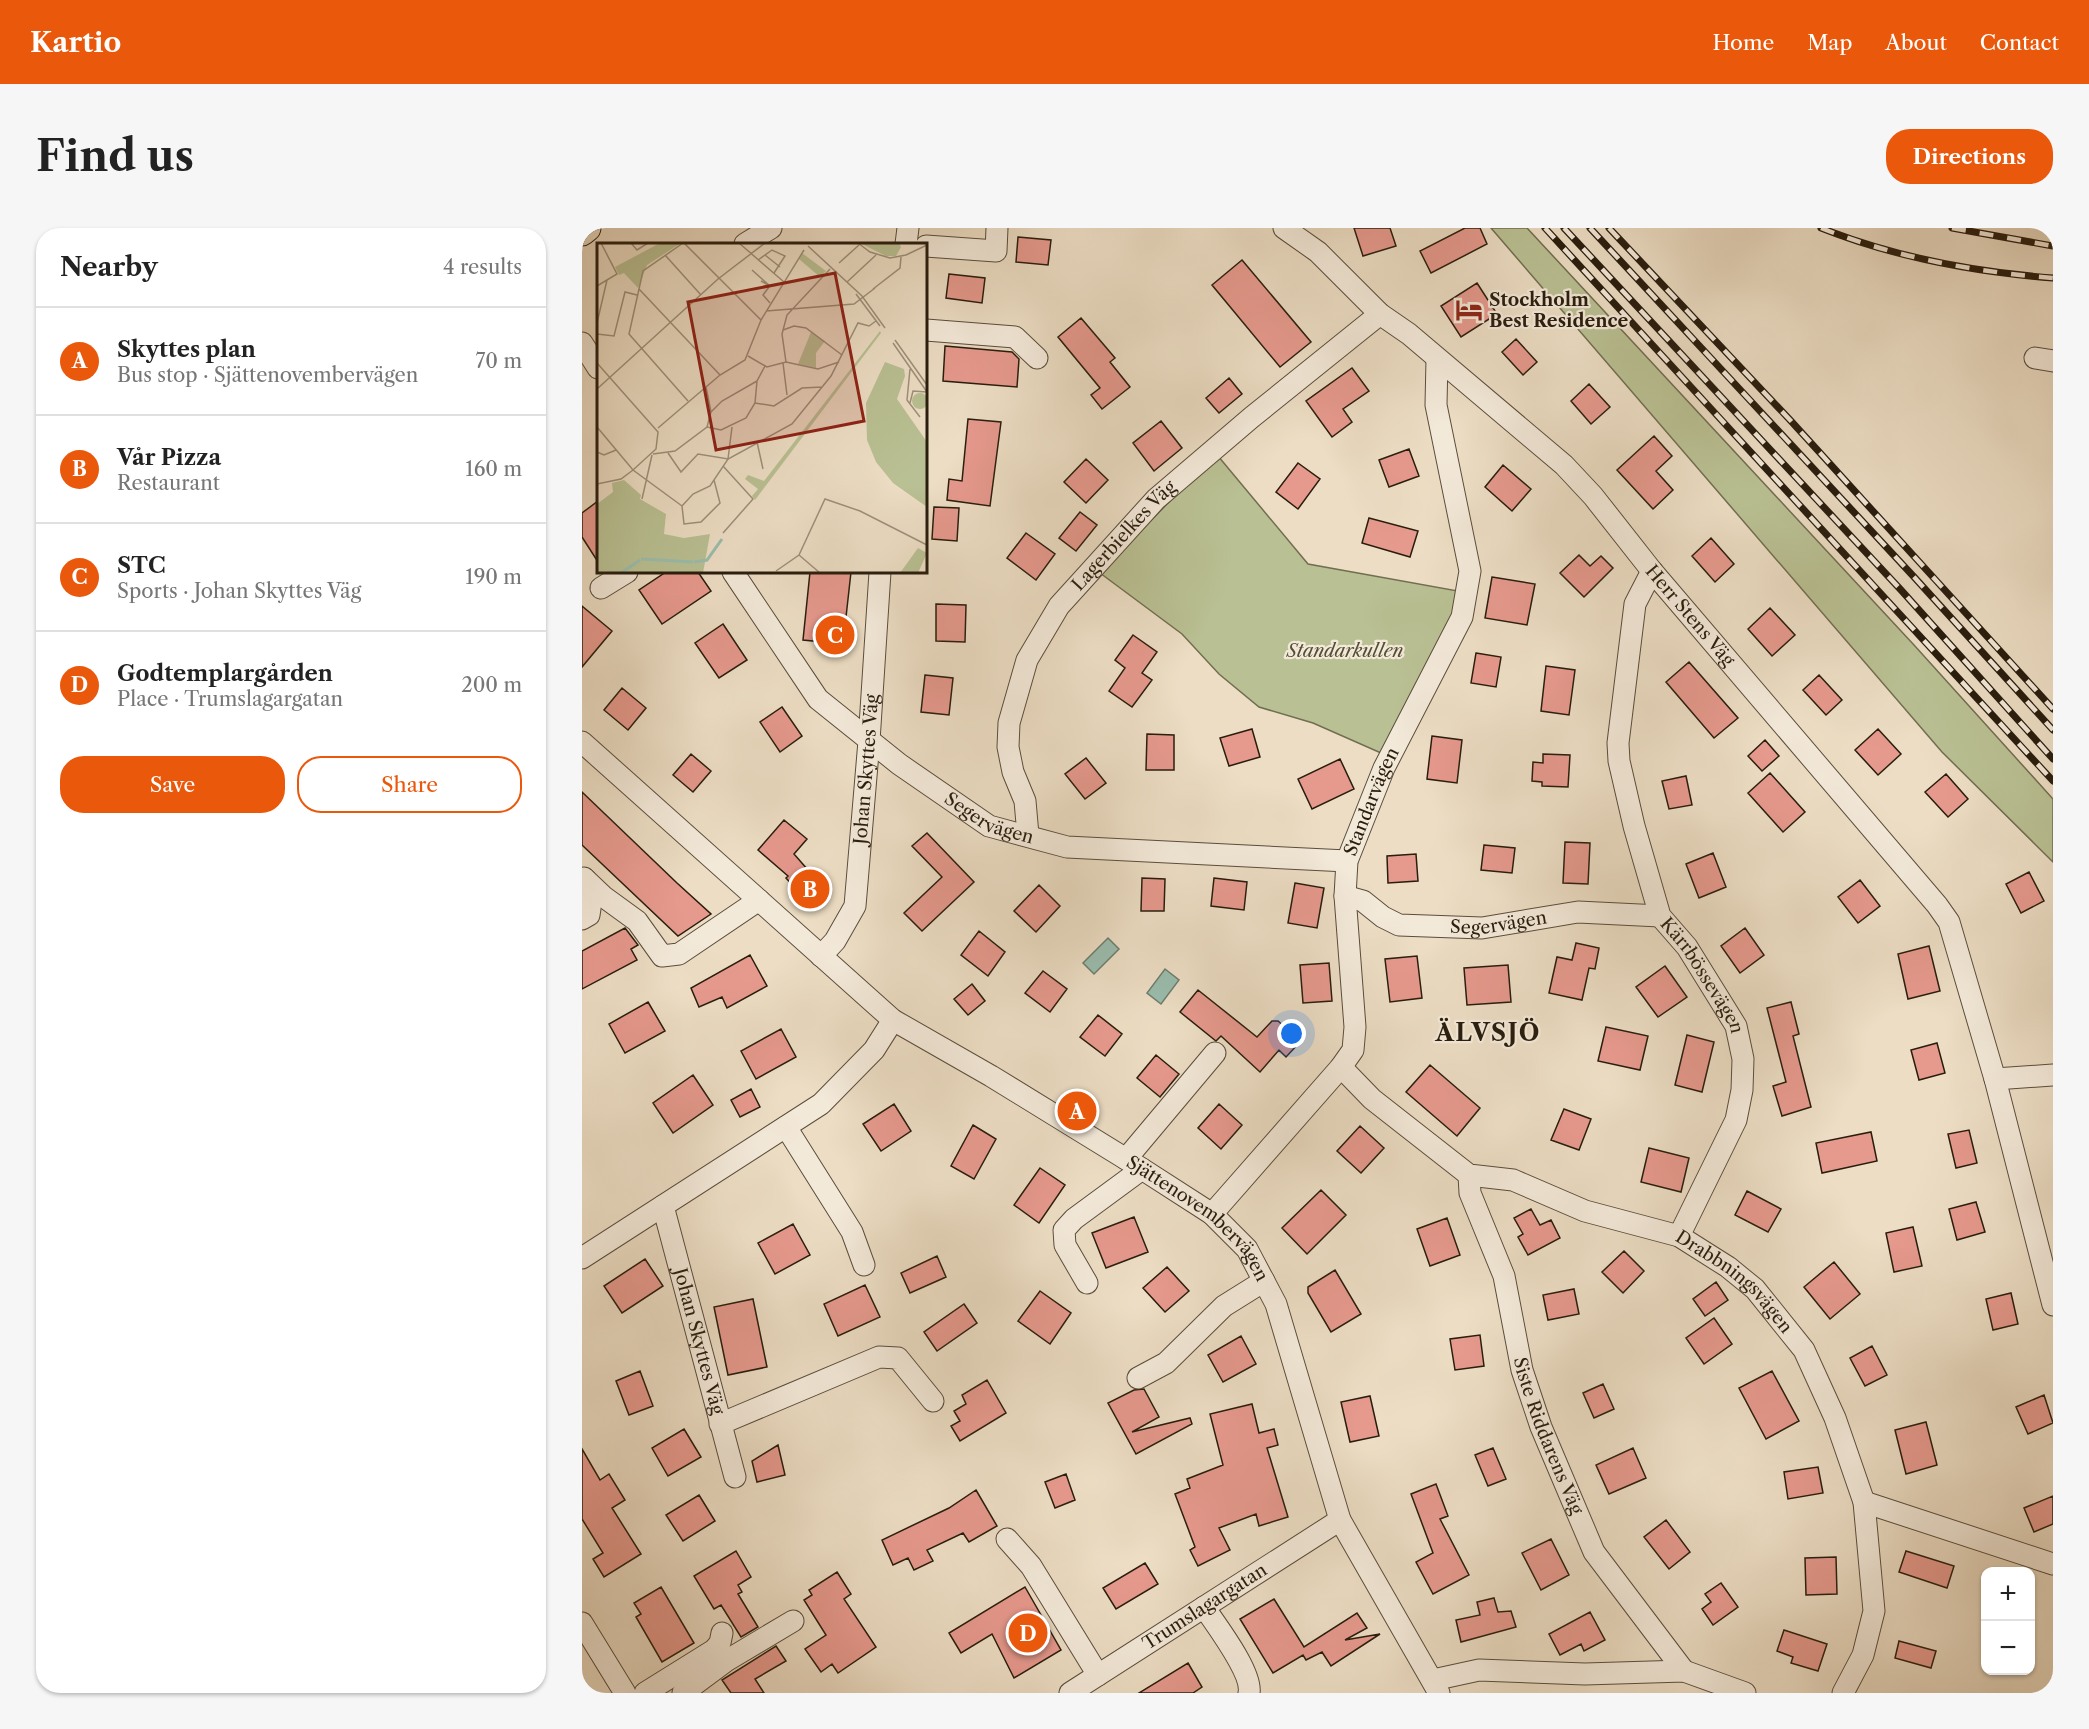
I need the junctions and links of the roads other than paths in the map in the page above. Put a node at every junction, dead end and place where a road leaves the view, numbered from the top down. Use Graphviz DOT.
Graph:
graph roads {
  1 [pos="587,228"];
  2 [pos="771,228"];
  3 [pos="908,228"];
  4 [pos="997,228"];
  5 [pos="1284,228"];
  6 [pos="582,232"];
  7 [pos="747,243"];
  8 [pos="906,243"];
  9 [pos="927,246"];
  10 [pos="1380,314"];
  11 [pos="927,330"];
  12 [pos="589,344"];
  13 [pos="1037,358"];
  14 [pos="1437,359"];
  15 [pos="597,365"];
  16 [pos="1652,571"];
  17 [pos="625,573"];
  18 [pos="734,573"];
  19 [pos="880,573"];
  20 [pos="602,588"];
  21 [pos="869,741"];
  22 [pos="582,742"];
  23 [pos="1028,836"];
  24 [pos="1347,861"];
  25 [pos="583,878"];
  26 [pos="1345,896"];
  27 [pos="759,900"];
  28 [pos="1660,916"];
  29 [pos="582,918"];
  30 [pos="821,956"];
  31 [pos="893,1020"];
  32 [pos="1215,1053"];
  33 [pos="1341,1067"];
  34 [pos="2053,1076"];
  35 [pos="1995,1078"];
  36 [pos="786,1127"];
  37 [pos="1134,1164"];
  38 [pos="1469,1175"];
  39 [pos="663,1206"];
  40 [pos="1212,1214"];
  41 [pos="1679,1236"];
  42 [pos="582,1258"];
  43 [pos="864,1265"];
  44 [pos="1264,1281"];
  45 [pos="1087,1283"];
  46 [pos="2052,1295"];
  47 [pos="1138,1378"];
  48 [pos="933,1401"];
  49 [pos="720,1424"];
  50 [pos="735,1477"];
  51 [pos="1864,1502"];
  52 [pos="1340,1520"];
  53 [pos="1007,1539"];
  54 [pos="2053,1564"];
  55 [pos="1204,1607"];
  56 [pos="793,1620"];
  57 [pos="582,1623"];
  58 [pos="722,1633"];
  59 [pos="1684,1671"];
  60 [pos="1098,1675"];
  61 [pos="1436,1687"];
  62 [pos="625,1693"];
  63 [pos="645,1693"];
  64 [pos="683,1693"];
  65 [pos="1070,1693"];
  66 [pos="1249,1693"];
  67 [pos="1744,1693"];
  68 [pos="1843,1693"];
  1 -- 6 [label="main road"];
  2 -- 7 [label="street"];
  3 -- 8 [label="street"];
  4 -- 9 [label="street"];
  5 -- 10 [label="street, Herr Stens Väg"];
  10 -- 14 [label="street, Herr Stens Väg"];
  10 -- 23 [label="street, Lagerbielkes Väg"];
  11 -- 13 [label="street"];
  12 -- 15 [label="street"];
  14 -- 16 [label="street, Herr Stens Väg"];
  14 -- 24 [label="street, Standarvägen"];
  16 -- 28 [label="street, Kärrbössevägen"];
  16 -- 35 [label="street, Herr Stens Väg"];
  17 -- 20 [label="street"];
  18 -- 21 [label="street, Segervägen"];
  19 -- 21 [label="street, Johan Skyttes Väg"];
  21 -- 23 [label="street, Segervägen"];
  21 -- 30 [label="street, Johan Skyttes Väg"];
  22 -- 27 [label="street, Sjättenovembervägen"];
  23 -- 24 [label="street, Segervägen"];
  24 -- 26 [label="street, Standarvägen"];
  25 -- 27 [label="street"];
  25 -- 29 [label="street"];
  26 -- 28 [label="street, Segervägen"];
  26 -- 33 [label="street, Standarvägen"];
  27 -- 30 [label="street, Sjättenovembervägen"];
  28 -- 41 [label="street, Kärrbössevägen"];
  30 -- 31 [label="street, Sjättenovembervägen"];
  31 -- 36 [label="street"];
  31 -- 37 [label="street, Sjättenovembervägen"];
  32 -- 37 [label="street"];
  33 -- 38 [label="street"];
  33 -- 40 [label="street, Standarvägen"];
  34 -- 35 [label="street"];
  35 -- 46 [label="street, Herr Stens Väg"];
  36 -- 39 [label="street"];
  36 -- 43 [label="street"];
  37 -- 40 [label="street, Sjättenovembervägen"];
  37 -- 45 [label="street"];
  38 -- 41 [label="street, Drabbningsvägen"];
  38 -- 59 [label="street, Siste Riddarens Väg"];
  39 -- 42 [label="street"];
  39 -- 49 [label="street, Johan Skyttes Väg"];
  40 -- 44 [label="street, Sjättenovembervägen"];
  41 -- 51 [label="street, Drabbningsvägen"];
  44 -- 47 [label="street"];
  44 -- 52 [label="street, Sjättenovembervägen"];
  48 -- 49 [label="street"];
  49 -- 50 [label="street, Johan Skyttes Väg"];
  51 -- 54 [label="street"];
  51 -- 68 [label="street, Drabbningsvägen"];
  52 -- 55 [label="street, Trumslagargatan"];
  52 -- 61 [label="street, Sjättenovembervägen"];
  53 -- 60 [label="street"];
  55 -- 60 [label="street, Trumslagargatan"];
  55 -- 66 [label="street"];
  56 -- 64 [label="street"];
  57 -- 62 [label="street"];
  58 -- 63 [label="street"];
  59 -- 61 [label="street"];
  59 -- 67 [label="street"];
  60 -- 65 [label="street, Trumslagargatan"];
}
